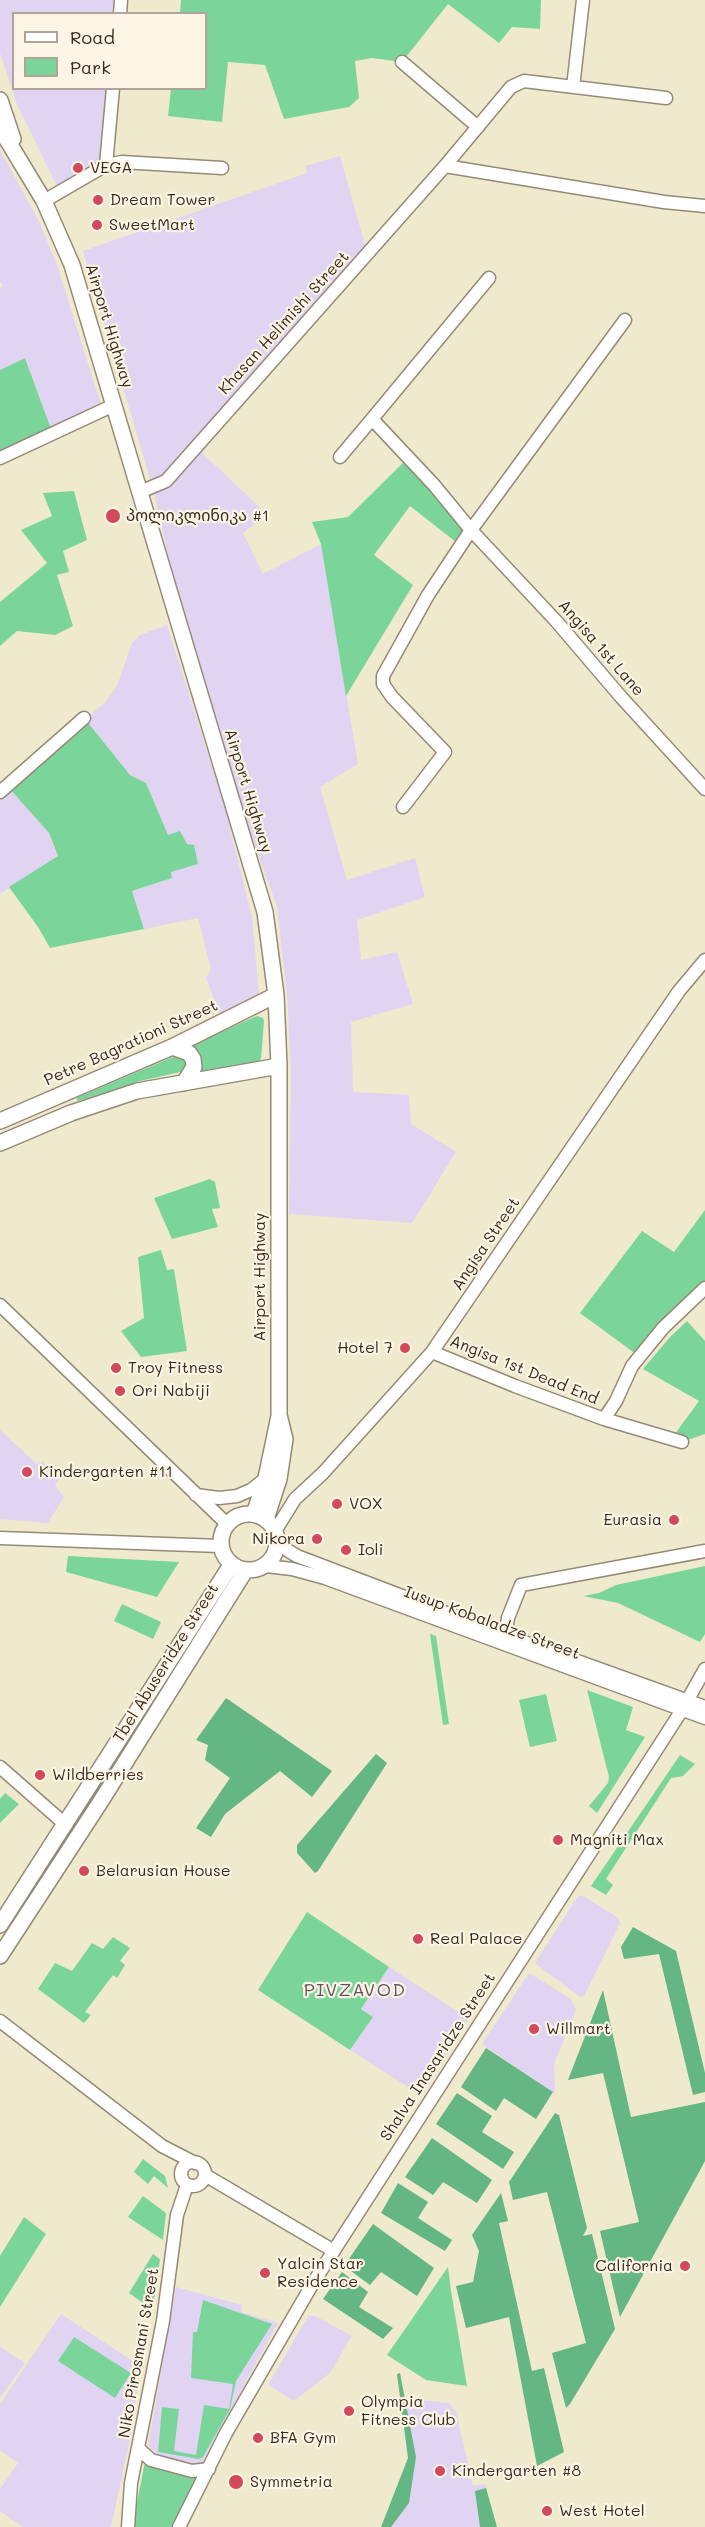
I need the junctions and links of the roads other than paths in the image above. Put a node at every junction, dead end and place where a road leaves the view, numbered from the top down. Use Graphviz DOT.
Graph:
graph roads {
  1 [pos="583,0"];
  2 [pos="402,62"];
  3 [pos="573,87"];
  4 [pos="113,90"];
  5 [pos="666,98"];
  6 [pos="0,100"];
  7 [pos="478,127"];
  8 [pos="0,128"];
  9 [pos="21,161"];
  10 [pos="106,165"];
  11 [pos="446,166"];
  12 [pos="222,168"];
  13 [pos="44,201"];
  14 [pos="705,206"];
  15 [pos="489,278"];
  16 [pos="625,320"];
  17 [pos="114,405"];
  18 [pos="372,419"];
  19 [pos="339,457"];
  20 [pos="0,458"];
  21 [pos="140,492"];
  22 [pos="471,530"];
  23 [pos="84,718"];
  24 [pos="705,789"];
  25 [pos="0,792"];
  26 [pos="403,807"];
  27 [pos="705,960"];
  28 [pos="276,995"];
  29 [pos="172,1047"];
  30 [pos="279,1066"];
  31 [pos="184,1083"];
  32 [pos="0,1121"];
  33 [pos="0,1143"];
  34 [pos="705,1288"];
  35 [pos="0,1305"];
  36 [pos="432,1352"];
  37 [pos="279,1414"];
  38 [pos="604,1419"];
  39 [pos="682,1442"];
  40 [pos="266,1478"];
  41 [pos="196,1495"];
  42 [pos="227,1524"];
  43 [pos="268,1526"];
  44 [pos="0,1538"];
  45 [pos="220,1546"];
  46 [pos="705,1551"];
  47 [pos="266,1566"];
  48 [pos="238,1568"];
  49 [pos="505,1635"];
  50 [pos="705,1669"];
  51 [pos="684,1705"];
  52 [pos="705,1707"];
  53 [pos="705,1718"];
  54 [pos="0,1767"];
  55 [pos="66,1825"];
  56 [pos="0,1925"];
  57 [pos="0,1956"];
  58 [pos="0,2021"];
  59 [pos="162,2146"];
  60 [pos="195,2163"];
  61 [pos="182,2173"];
  62 [pos="205,2175"];
  63 [pos="187,2185"];
  64 [pos="333,2250"];
  65 [pos="139,2449"];
  66 [pos="209,2469"];
  67 [pos="128,2527"];
  68 [pos="178,2527"];
  1 -- 3 [label="street"];
  2 -- 7 [label="street"];
  3 -- 5 [label="street, Khasan Helimishi Street"];
  3 -- 7 [label="street, Khasan Helimishi Street"];
  4 -- 10 [label="street"];
  6 -- 9 [label="main road, Airport Highway"];
  7 -- 11 [label="street, Khasan Helimishi Street"];
  8 -- 9 [label="main road, Airport Highway"];
  9 -- 13 [label="main road, Airport Highway"];
  10 -- 12 [label="street"];
  10 -- 13 [label="street"];
  11 -- 14 [label="street"];
  11 -- 21 [label="street, Khasan Helimishi Street"];
  13 -- 17 [label="main road, Airport Highway"];
  15 -- 18 [label="street"];
  16 -- 22 [label="street"];
  17 -- 20 [label="street"];
  17 -- 21 [label="main road, Airport Highway"];
  18 -- 19 [label="street"];
  18 -- 22 [label="street, Angisa 1st Lane"];
  21 -- 28 [label="main road, Airport Highway"];
  22 -- 24 [label="street, Angisa 1st Lane"];
  22 -- 26 [label="street"];
  23 -- 25 [label="street"];
  27 -- 36 [label="street, Angisa Street"];
  28 -- 29 [label="main road, Petre Bagrationi Street"];
  28 -- 30 [label="main road, Airport Highway"];
  29 -- 31 [label="main road"];
  29 -- 32 [label="main road, Petre Bagrationi Street"];
  30 -- 31 [label="main road"];
  30 -- 37 [label="main road, Airport Highway"];
  31 -- 33 [label="main road"];
  34 -- 38 [label="street, Angisa 1st Dead End"];
  35 -- 41 [label="street"];
  36 -- 38 [label="street, Angisa 1st Dead End"];
  36 -- 43 [label="street, Angisa Street"];
  37 -- 40 [label="main road, Airport Highway"];
  37 -- 43 [label="main road, Airport Highway"];
  38 -- 39 [label="street, Angisa 1st Dead End"];
  40 -- 41 [label="street"];
  40 -- 43 [label="main road, Airport Highway"];
  41 -- 42 [label="street"];
  42 -- 43 [label="main road"];
  42 -- 45 [label="main road"];
  43 -- 47 [label="main road"];
  43 -- 49 [label="street, Iusup Kobaladze Street"];
  44 -- 45 [label="street"];
  45 -- 48 [label="main road"];
  46 -- 49 [label="street"];
  47 -- 48 [label="main road"];
  47 -- 51 [label="street, Iusup Kobaladze Street"];
  48 -- 55 [label="main road, Tbel Abuseridze Street"];
  48 -- 57 [label="main road, Tbel Abuseridze Street"];
  49 -- 51 [label="street, Iusup Kobaladze Street"];
  50 -- 51 [label="street, Shalva Inasaridze Street"];
  51 -- 52 [label="street, Iusup Kobaladze Street"];
  51 -- 53 [label="street, Iusup Kobaladze Street"];
  51 -- 64 [label="street, Shalva Inasaridze Street"];
  54 -- 55 [label="street"];
  55 -- 56 [label="main road, Tbel Abuseridze Street"];
  58 -- 59 [label="street"];
  59 -- 60 [label="street"];
  59 -- 61 [label="street"];
  60 -- 61 [label="street"];
  60 -- 62 [label="street"];
  61 -- 63 [label="street"];
  62 -- 63 [label="street"];
  62 -- 64 [label="street"];
  63 -- 65 [label="street, Niko Pirosmani Street"];
  64 -- 66 [label="street, Shalva Inasaridze Street"];
  65 -- 66 [label="street"];
  65 -- 67 [label="street, Niko Pirosmani Street"];
  66 -- 68 [label="street, Shalva Inasaridze Street"];
}
